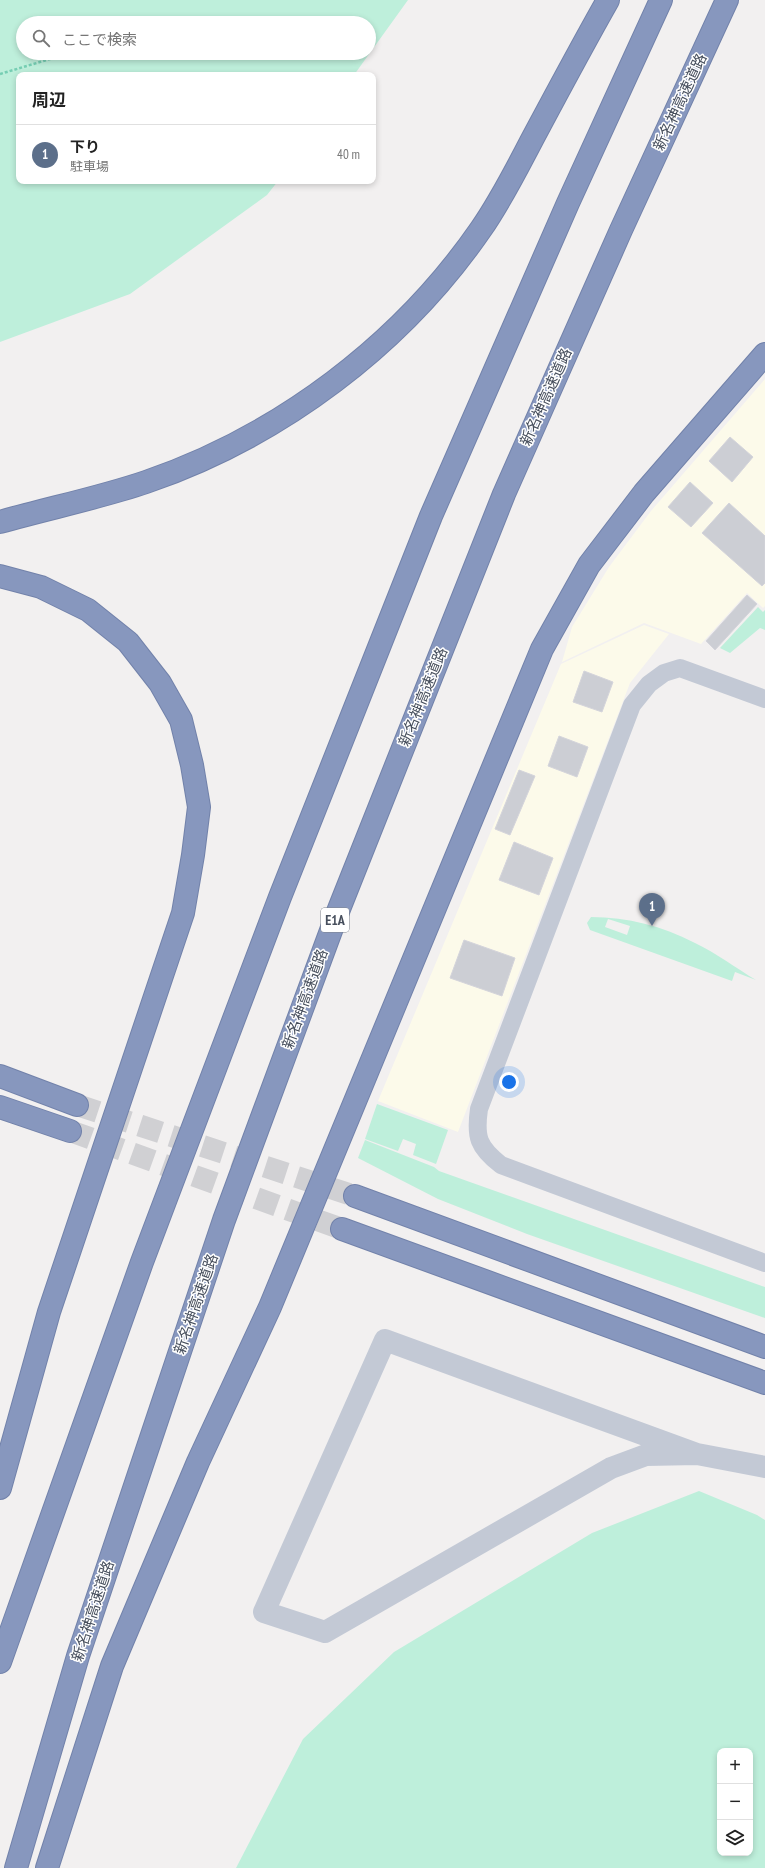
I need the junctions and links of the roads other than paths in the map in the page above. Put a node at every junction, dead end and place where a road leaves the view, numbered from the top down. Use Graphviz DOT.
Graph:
graph roads {
  1 [pos="608,0"];
  2 [pos="661,0"];
  3 [pos="727,0"];
  4 [pos="765,354"];
  5 [pos="0,522"];
  6 [pos="0,576"];
  7 [pos="765,699"];
  8 [pos="0,1076"];
  9 [pos="77,1105"];
  10 [pos="0,1107"];
  11 [pos="70,1131"];
  12 [pos="355,1196"];
  13 [pos="342,1229"];
  14 [pos="765,1263"];
  15 [pos="765,1347"];
  16 [pos="765,1383"];
  17 [pos="697,1454"];
  18 [pos="765,1467"];
  19 [pos="0,1488"];
  20 [pos="0,1662"];
  21 [pos="16,1868"];
  22 [pos="46,1868"];
  1 -- 5 [label="highway"];
  2 -- 20 [label="highway"];
  3 -- 21 [label="highway, 新名神高速道路 / E1A"];
  4 -- 22 [label="highway"];
  6 -- 19 [label="highway"];
  7 -- 14 [label="lane"];
  8 -- 9 [label="highway"];
  10 -- 11 [label="highway"];
  12 -- 15 [label="highway"];
  13 -- 16 [label="highway"];
  17 -- 17 [label="street"];
  17 -- 18 [label="street"];
}
